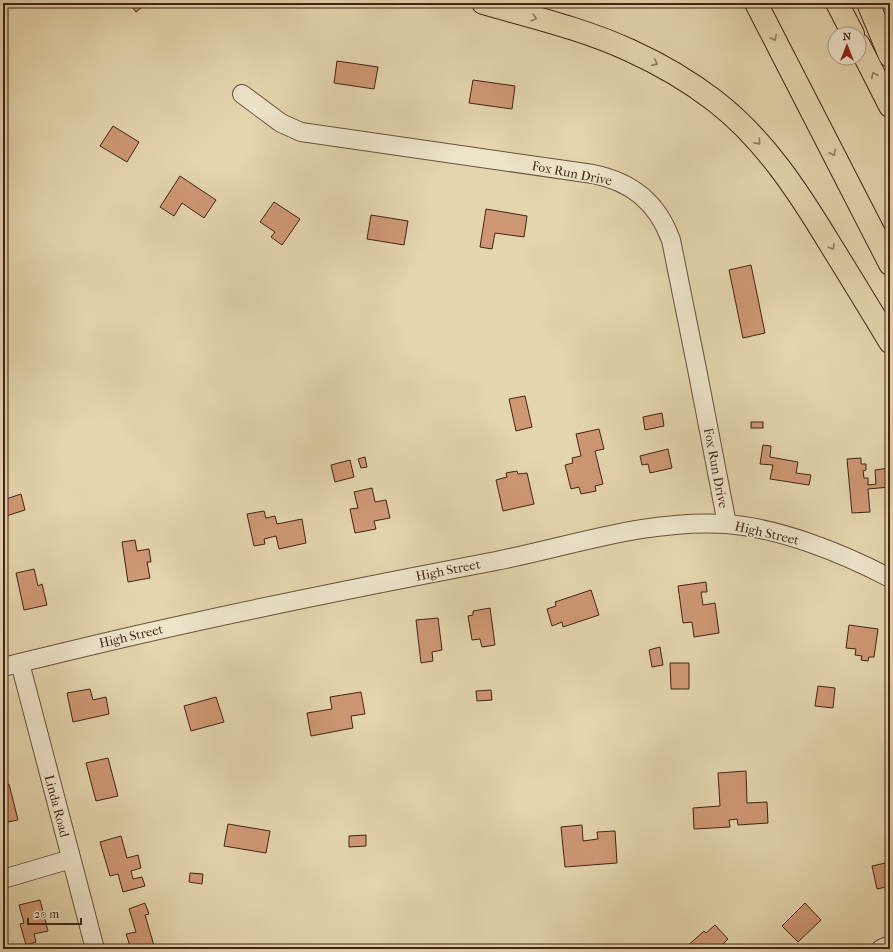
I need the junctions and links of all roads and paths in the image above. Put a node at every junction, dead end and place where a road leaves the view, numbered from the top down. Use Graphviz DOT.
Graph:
graph roads {
  1 [pos="483,3"];
  2 [pos="756,3"];
  3 [pos="837,3"];
  4 [pos="868,3"];
  5 [pos="849,26"];
  6 [pos="890,56"];
  7 [pos="867,61"];
  8 [pos="242,94"];
  9 [pos="890,106"];
  10 [pos="890,264"];
  11 [pos="890,342"];
  12 [pos="727,524"];
  13 [pos="890,578"];
  14 [pos="11,665"];
  15 [pos="71,859"];
  16 [pos="3,879"];
  17 [pos="890,945"];
  18 [pos="95,949"];
  19 [pos="881,949"];
  1 -- 11 [label="highway, one-way"];
  2 -- 10 [label="highway, one-way"];
  3 -- 5 [label="highway"];
  4 -- 6 [label="highway"];
  9 -- 7 [label="highway, one-way"];
  8 -- 12 [label="street, Fox Run Drive"];
  12 -- 13 [label="street, High Street"];
  12 -- 14 [label="street, High Street"];
  14 -- 15 [label="street, Linda Road"];
  15 -- 16 [label="street"];
  15 -- 18 [label="street, Linda Road"];
  17 -- 19 [label="street"];
}
